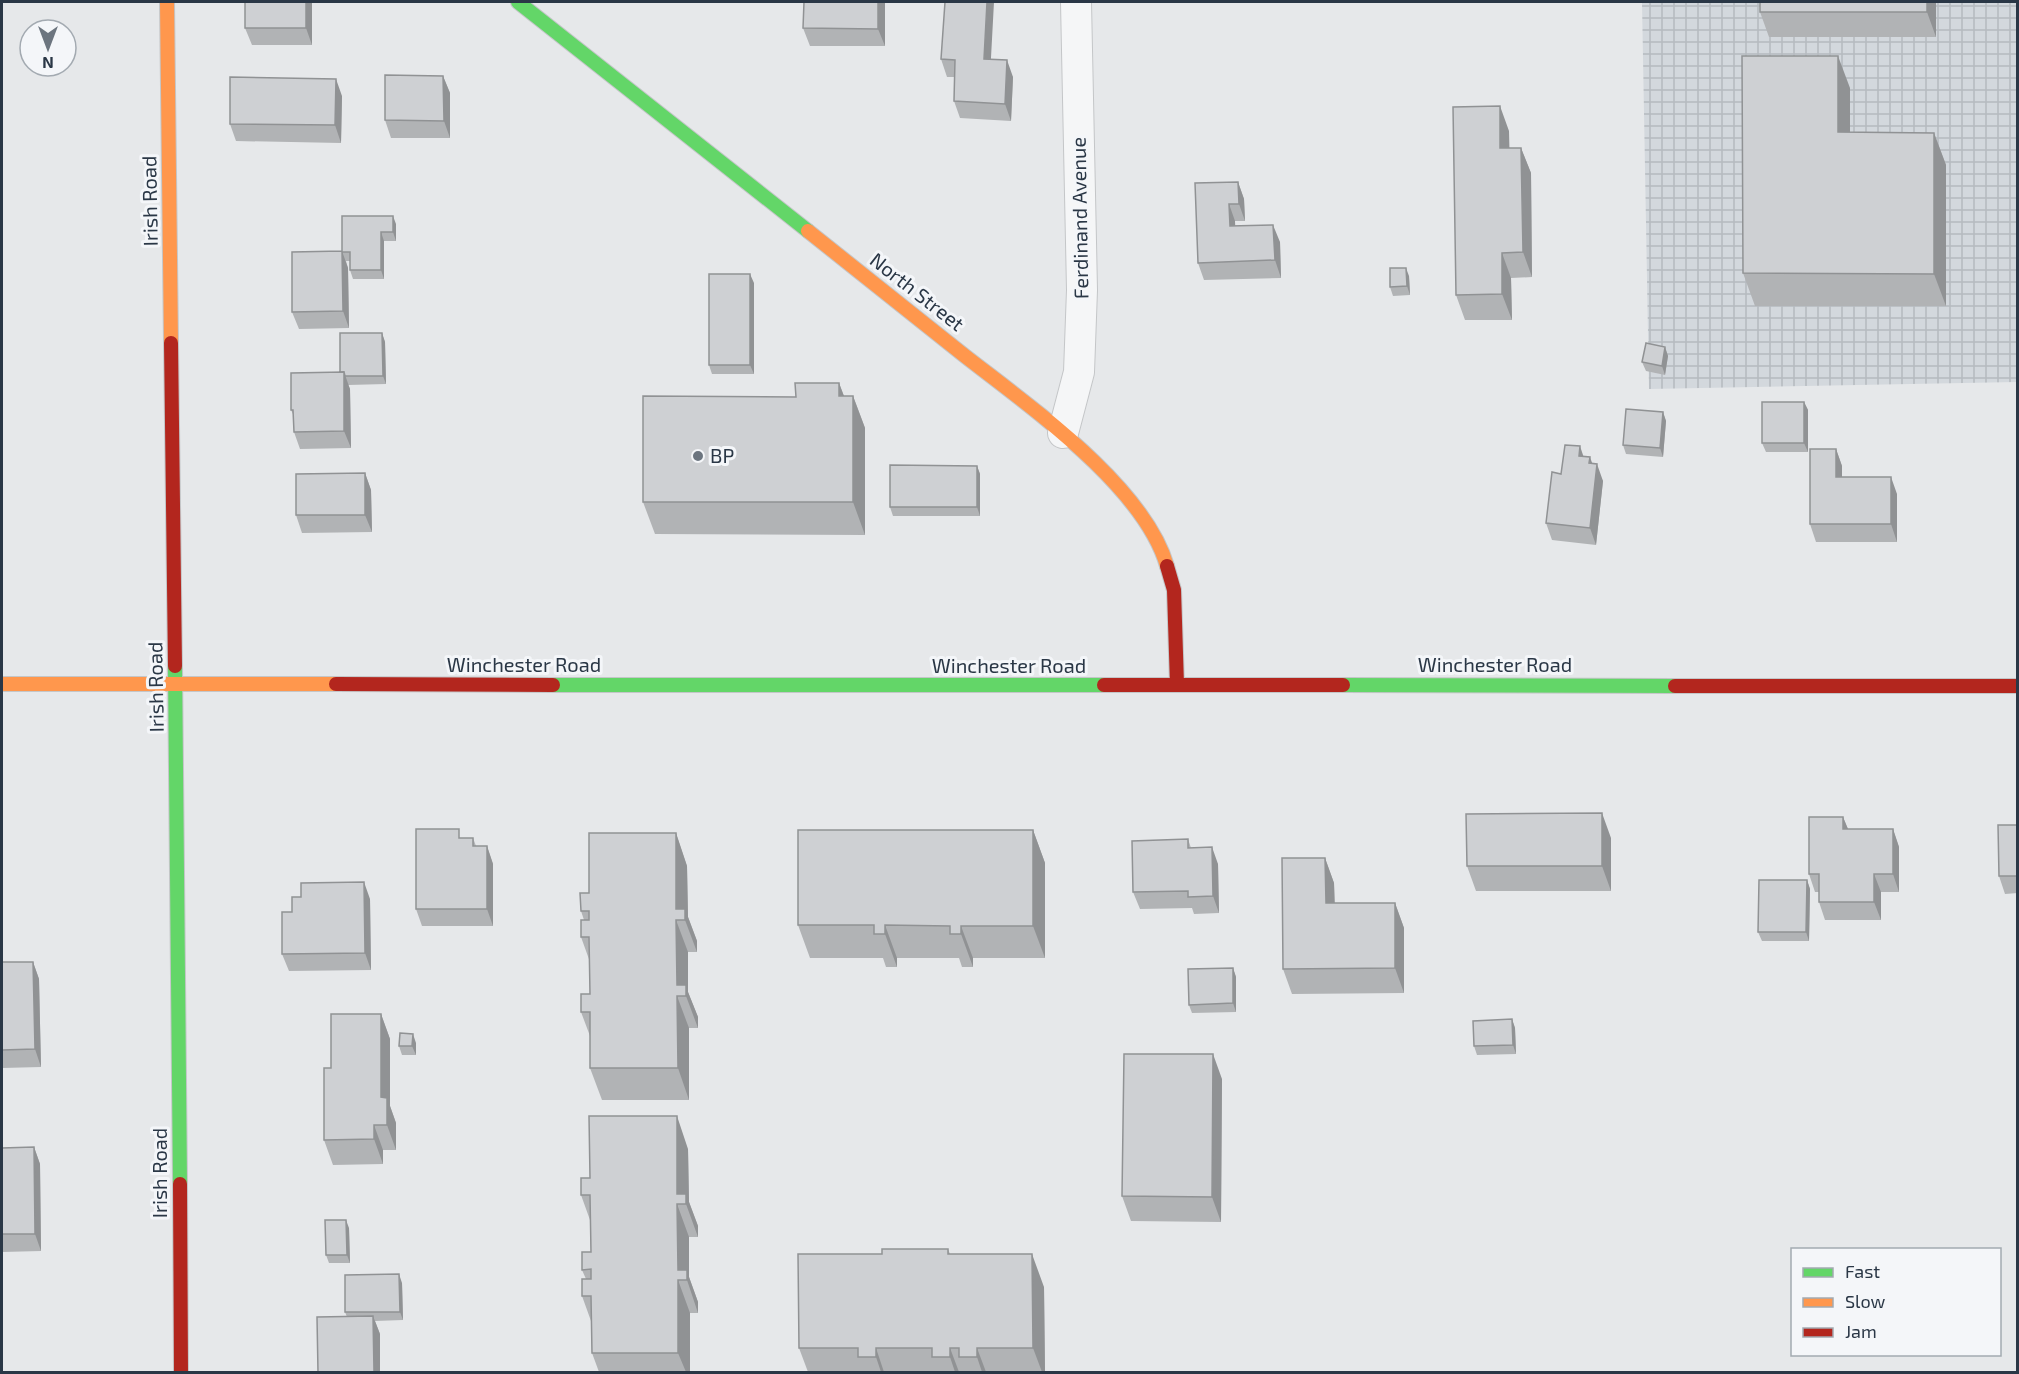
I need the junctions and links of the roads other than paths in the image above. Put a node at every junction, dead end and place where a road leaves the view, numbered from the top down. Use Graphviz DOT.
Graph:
graph roads {
  1 [pos="167,2"];
  2 [pos="518,2"];
  3 [pos="1076,2"];
  4 [pos="1064,433"];
  5 [pos="175,683"];
  6 [pos="2,684"];
  7 [pos="1177,685"];
  8 [pos="2018,686"];
  9 [pos="181,1372"];
  1 -- 5 [label="street, Irish Road"];
  2 -- 4 [label="street, North Street"];
  3 -- 4 [label="street, Ferdinand Avenue"];
  4 -- 7 [label="street, North Street"];
  5 -- 6 [label="street, Winchester Road"];
  5 -- 7 [label="street, Winchester Road"];
  5 -- 9 [label="street, Irish Road"];
  7 -- 8 [label="street, Winchester Road"];
}
